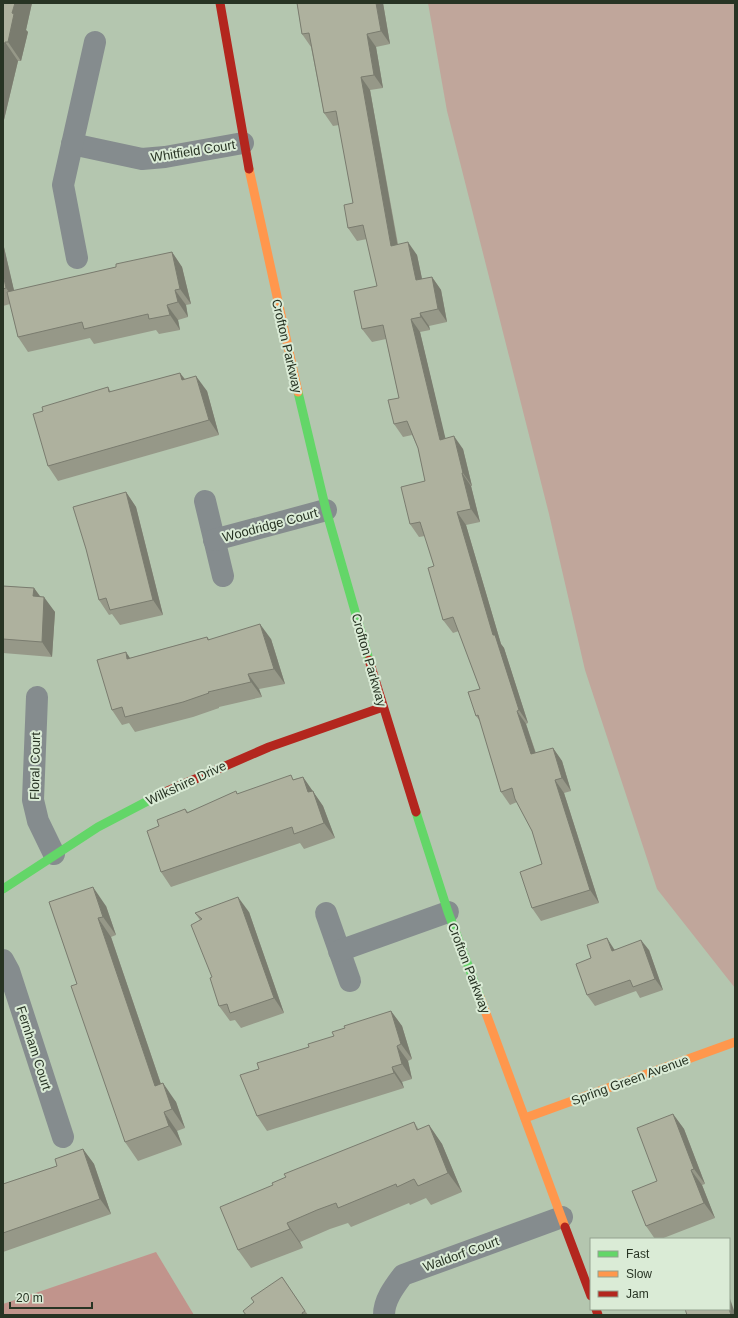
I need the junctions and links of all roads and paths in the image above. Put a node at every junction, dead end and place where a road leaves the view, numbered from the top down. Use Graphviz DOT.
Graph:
graph roads {
  1 [pos="220,3"];
  2 [pos="95,42"];
  3 [pos="243,143"];
  4 [pos="72,144"];
  5 [pos="77,258"];
  6 [pos="205,501"];
  7 [pos="326,510"];
  8 [pos="214,540"];
  9 [pos="223,576"];
  10 [pos="38,697"];
  11 [pos="383,707"];
  12 [pos="54,854"];
  13 [pos="3,889"];
  14 [pos="448,912"];
  15 [pos="326,914"];
  16 [pos="339,951"];
  17 [pos="3,960"];
  18 [pos="350,981"];
  19 [pos="735,1042"];
  20 [pos="525,1118"];
  21 [pos="63,1137"];
  22 [pos="562,1218"];
  23 [pos="590,1293"];
  24 [pos="384,1315"];
  1 -- 3 [label="street, Crofton Parkway"];
  2 -- 4 [label="street"];
  3 -- 4 [label="street, Whitfield Court"];
  3 -- 7 [label="street, Crofton Parkway"];
  4 -- 5 [label="street"];
  6 -- 8 [label="street, Woodridge Court"];
  7 -- 8 [label="street, Woodridge Court"];
  7 -- 11 [label="street, Crofton Parkway"];
  8 -- 9 [label="street, Woodridge Court"];
  10 -- 12 [label="street, Floral Court"];
  11 -- 12 [label="street, Wilkshire Drive"];
  11 -- 14 [label="street, Crofton Parkway"];
  12 -- 13 [label="street, Wilkshire Drive"];
  14 -- 16 [label="street"];
  14 -- 20 [label="street, Crofton Parkway"];
  15 -- 16 [label="street"];
  16 -- 18 [label="street"];
  17 -- 21 [label="street, Fernham Court"];
  19 -- 20 [label="street, Spring Green Avenue"];
  20 -- 22 [label="street, Crofton Parkway"];
  22 -- 23 [label="street, Crofton Parkway"];
  22 -- 24 [label="street, Waldorf Court"];
}
